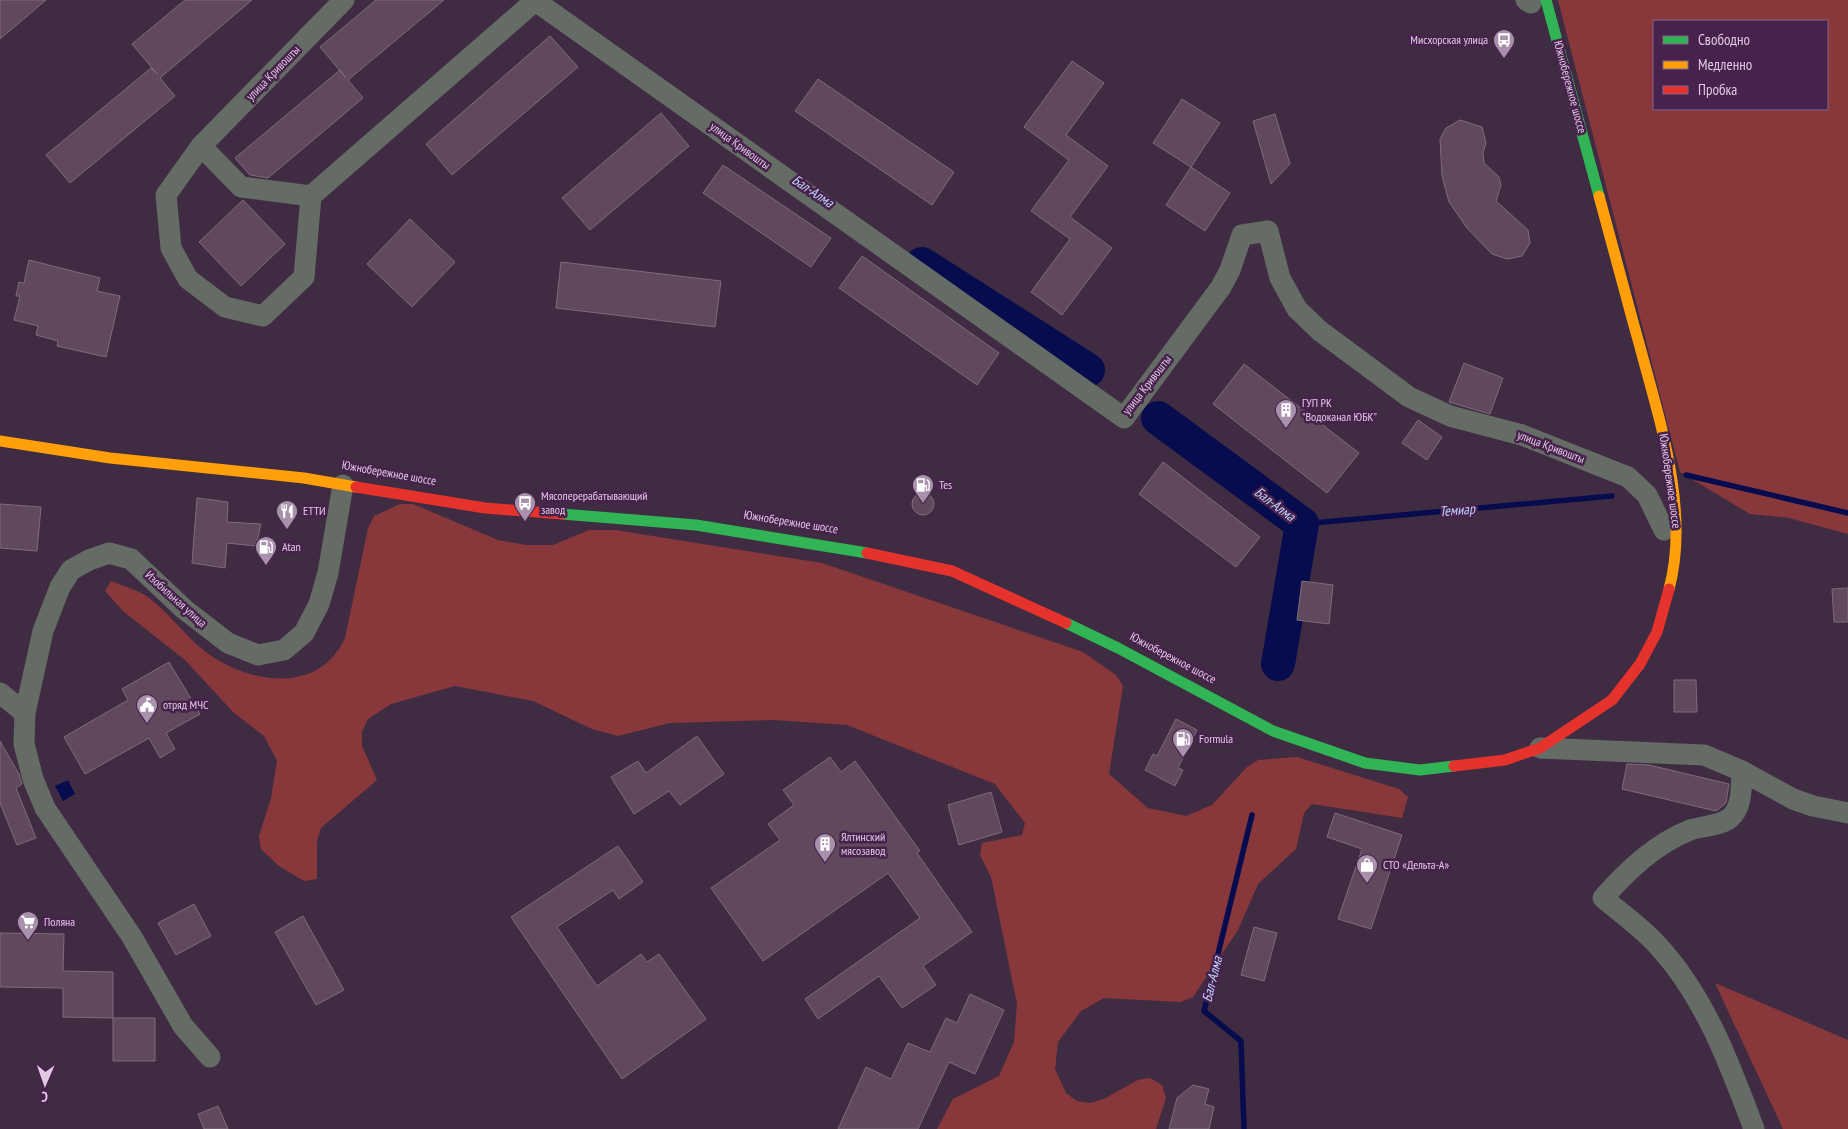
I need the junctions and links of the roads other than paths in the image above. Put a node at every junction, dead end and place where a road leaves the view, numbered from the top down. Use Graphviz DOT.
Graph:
graph roads {
  1 [pos="344,0"];
  2 [pos="534,0"];
  3 [pos="1533,2"];
  4 [pos="201,146"];
  5 [pos="311,196"];
  6 [pos="1603,258"];
  7 [pos="1642,398"];
  8 [pos="1646,417"];
  9 [pos="1651,436"];
  10 [pos="0,441"];
  11 [pos="138,449"];
  12 [pos="308,476"];
  13 [pos="343,485"];
  14 [pos="1662,498"];
  15 [pos="1668,524"];
  16 [pos="0,693"];
  17 [pos="25,713"];
  18 [pos="1540,748"];
  19 [pos="1742,771"];
  20 [pos="1848,813"];
  21 [pos="210,1057"];
  22 [pos="1754,1129"];
  1 -- 4 [label="street, улица Кривошты"];
  2 -- 5 [label="street"];
  2 -- 15 [label="street, улица Кривошты"];
  3 -- 15 [label="highway, Южнобережное шоссе"];
  4 -- 5 [label="street"];
  4 -- 5 [label="street, улица Кривошты"];
  6 -- 7 [label="highway"];
  8 -- 9 [label="highway, Южнобережное шоссе"];
  10 -- 12 [label="highway, Южнобережное шоссе"];
  11 -- 12 [label="highway, Южнобережное шоссе"];
  12 -- 13 [label="highway, Южнобережное шоссе"];
  12 -- 15 [label="highway, Южнобережное шоссе"];
  13 -- 17 [label="street, Изобильная улица"];
  13 -- 18 [label="highway, Южнобережное шоссе"];
  14 -- 15 [label="highway, Южнобережное шоссе"];
  15 -- 18 [label="highway, Южнобережное шоссе"];
  16 -- 17 [label="street"];
  17 -- 21 [label="street, Изобильная улица"];
  18 -- 19 [label="street"];
  19 -- 20 [label="street"];
  19 -- 22 [label="street"];
}
